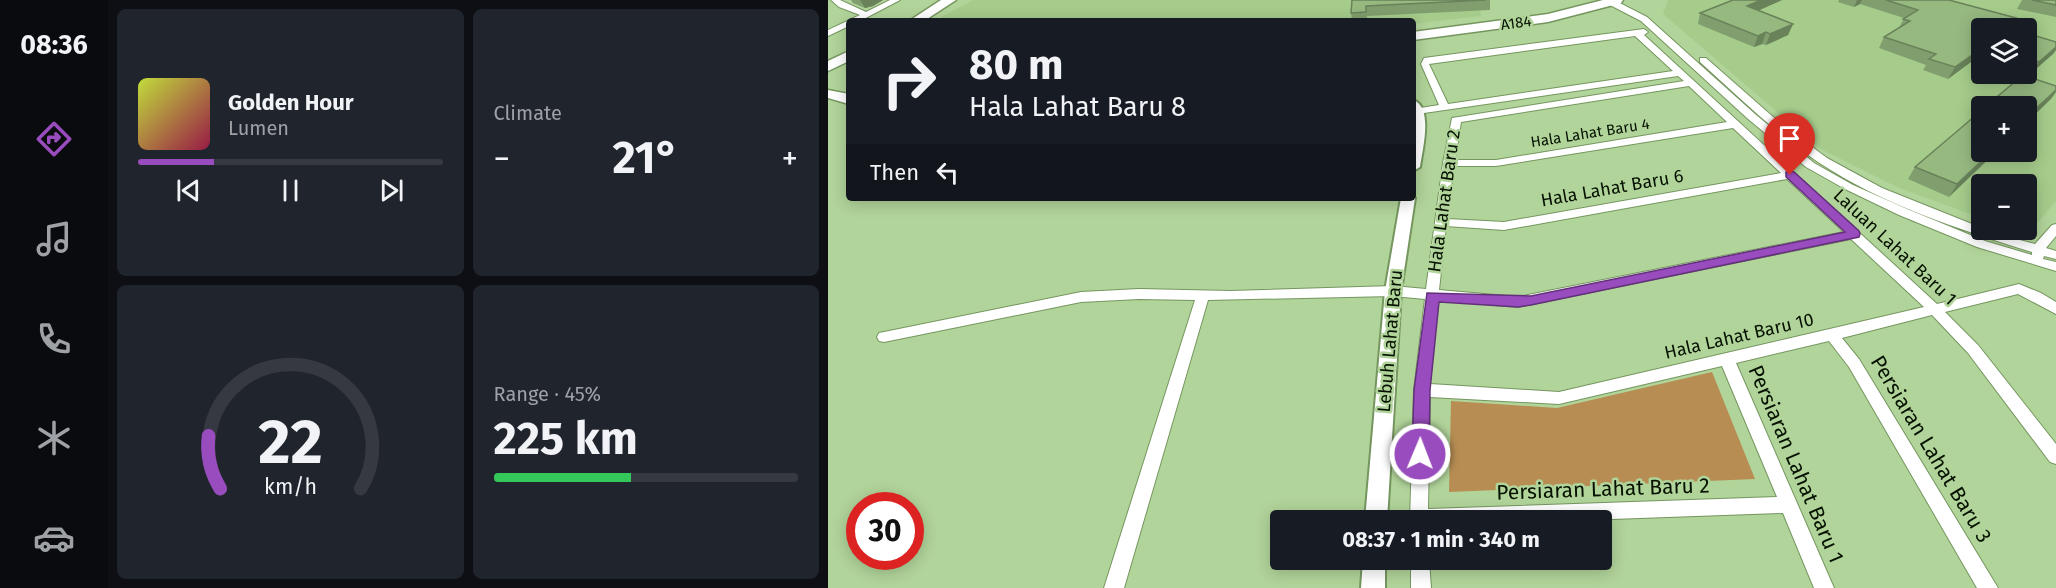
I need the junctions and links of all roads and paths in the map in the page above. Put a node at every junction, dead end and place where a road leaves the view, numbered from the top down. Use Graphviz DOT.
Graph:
graph roads {
  1 [pos="835,0"];
  2 [pos="896,0"];
  3 [pos="1616,1"];
  4 [pos="946,2"];
  5 [pos="867,15"];
  6 [pos="860,18"];
  7 [pos="914,18"];
  8 [pos="920,18"];
  9 [pos="846,24"];
  10 [pos="1662,30"];
  11 [pos="828,33"];
  12 [pos="1637,33"];
  13 [pos="1416,36"];
  14 [pos="846,48"];
  15 [pos="828,55"];
  16 [pos="846,56"];
  17 [pos="828,65"];
  18 [pos="1681,73"];
  19 [pos="1692,83"];
  20 [pos="828,94"];
  21 [pos="846,98"];
  22 [pos="828,104"];
  23 [pos="846,105"];
  24 [pos="1445,107"];
  25 [pos="1416,108"];
  26 [pos="1416,111"];
  27 [pos="1736,124"];
  28 [pos="1416,147"];
  29 [pos="1448,163"];
  30 [pos="1790,175"];
  31 [pos="1408,201"];
  32 [pos="1440,222"];
  33 [pos="2056,228"];
  34 [pos="1854,234"];
  35 [pos="2038,255"];
  36 [pos="2056,255"];
  37 [pos="2056,267"];
  38 [pos="1393,291"];
  39 [pos="1203,296"];
  40 [pos="1432,296"];
  41 [pos="2056,309"];
  42 [pos="1935,310"];
  43 [pos="1832,335"];
  44 [pos="884,337"];
  45 [pos="1726,358"];
  46 [pos="1422,390"];
  47 [pos="2056,457"];
  48 [pos="1789,505"];
  49 [pos="1377,510"];
  50 [pos="1419,510"];
  51 [pos="1612,512"];
  52 [pos="1374,570"];
  53 [pos="1420,570"];
  54 [pos="1113,588"];
  55 [pos="1373,588"];
  56 [pos="1421,588"];
  57 [pos="1824,588"];
  58 [pos="1988,588"];
  1 -- 5 [label="street"];
  2 -- 5 [label="street"];
  3 -- 10 [label="street"];
  3 -- 13 [label="main road, A184"];
  4 -- 7 [label="main road"];
  4 -- 8 [label="main road"];
  5 -- 6 [label="street"];
  9 -- 11 [label="street"];
  10 -- 12 [label="street, Hala Lahat Baru 2"];
  10 -- 35 [label="street"];
  12 -- 18 [label="street, Laluan Lahat Baru 1"];
  12 -- 24 [label="street, Hala Lahat Baru 2"];
  14 -- 15 [label="main road"];
  16 -- 17 [label="main road"];
  18 -- 19 [label="street, Laluan Lahat Baru 1"];
  18 -- 24 [label="street, Hala Lahat Baru 2"];
  19 -- 27 [label="street, Laluan Lahat Baru 1"];
  19 -- 29 [label="street, Hala Lahat Baru 2"];
  20 -- 21 [label="main road"];
  22 -- 23 [label="main road"];
  24 -- 25 [label="street, Hala Lahat Baru 2"];
  26 -- 28 [label="street"];
  27 -- 29 [label="street, Hala Lahat Baru 4"];
  27 -- 30 [label="street, Laluan Lahat Baru 1"];
  29 -- 32 [label="street, Hala Lahat Baru 2"];
  30 -- 32 [label="street, Hala Lahat Baru 6"];
  30 -- 34 [label="street, Laluan Lahat Baru 1"];
  31 -- 38 [label="street, Lebuh Lahat Baru"];
  32 -- 40 [label="street, Hala Lahat Baru 2"];
  33 -- 35 [label="street"];
  34 -- 40 [label="street"];
  34 -- 42 [label="street, Laluan Lahat Baru 1"];
  35 -- 36 [label="street"];
  35 -- 37 [label="street"];
  38 -- 39 [label="street"];
  38 -- 40 [label="street"];
  38 -- 49 [label="street, Lebuh Lahat Baru"];
  39 -- 44 [label="street"];
  39 -- 54 [label="street"];
  40 -- 46 [label="street, Hala Lahat Baru 2"];
  41 -- 42 [label="street, Hala Lahat Baru 10"];
  42 -- 43 [label="street, Hala Lahat Baru 10"];
  42 -- 47 [label="street, Laluan Lahat Baru 1"];
  43 -- 45 [label="street, Hala Lahat Baru 10"];
  43 -- 58 [label="street, Persiaran Lahat Baru 3"];
  45 -- 46 [label="street, Hala Lahat Baru 10"];
  45 -- 48 [label="street, Persiaran Lahat Baru 1"];
  46 -- 50 [label="street, Hala Lahat Baru 2"];
  48 -- 51 [label="street, Persiaran Lahat Baru 2"];
  48 -- 57 [label="street, Persiaran Lahat Baru 1"];
  52 -- 55 [label="street"];
  53 -- 56 [label="street"];
}
